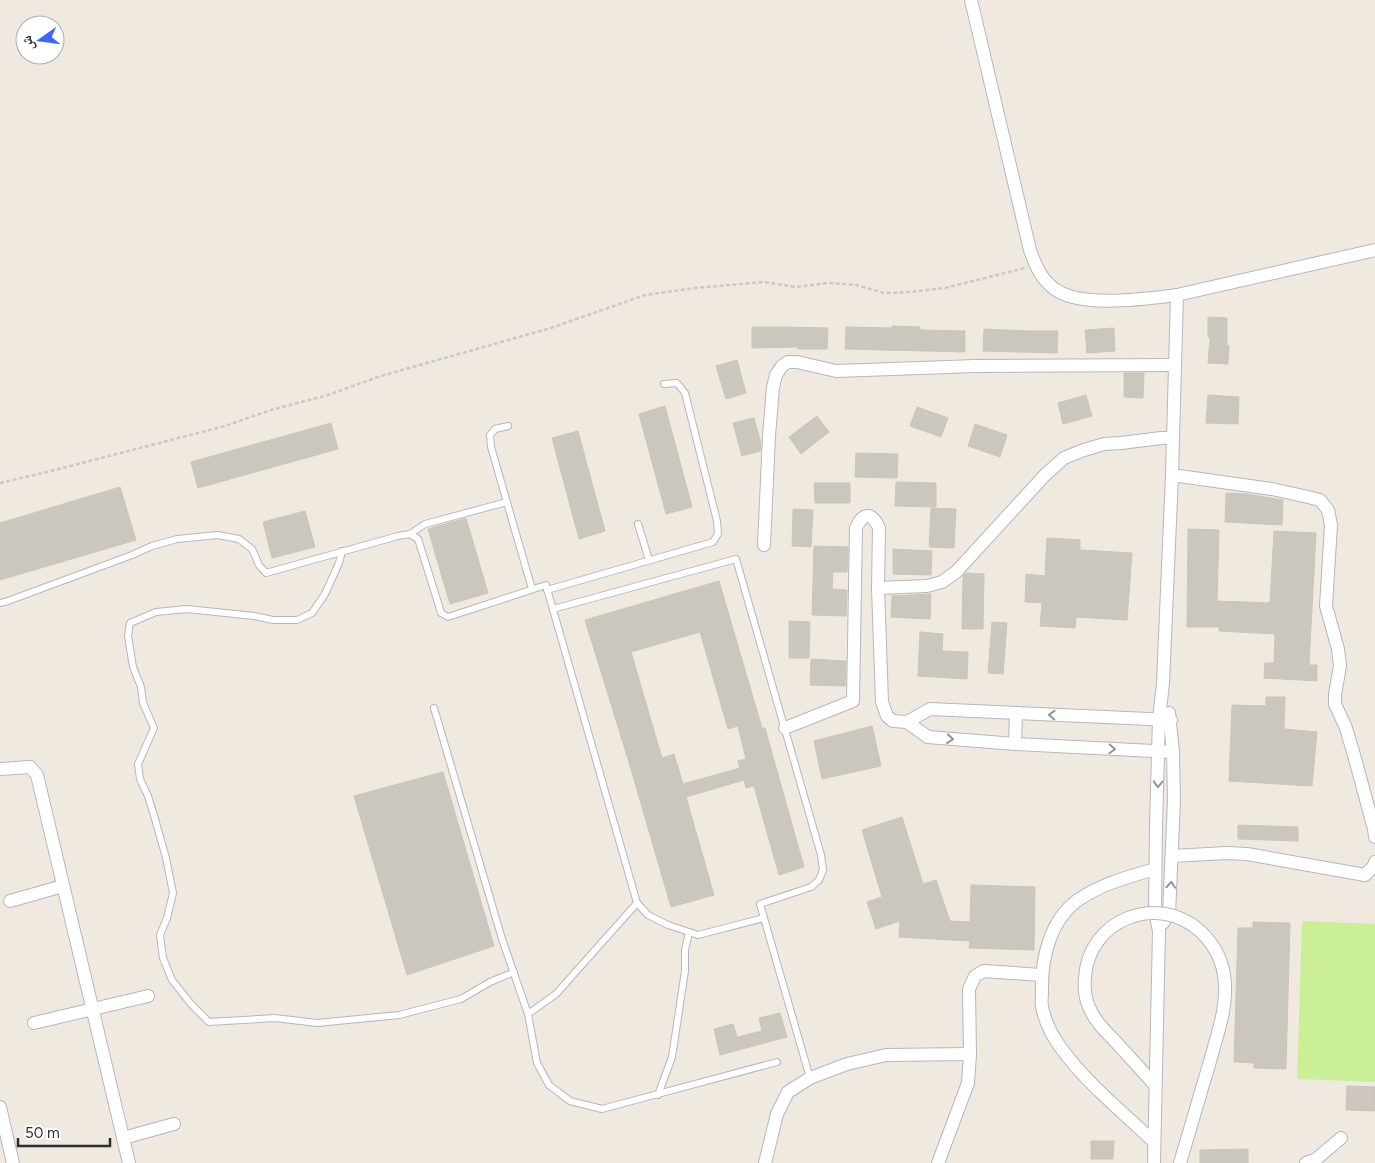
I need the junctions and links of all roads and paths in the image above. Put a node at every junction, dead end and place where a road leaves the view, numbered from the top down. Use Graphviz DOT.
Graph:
graph roads {
  1 [pos="971,0"];
  2 [pos="1375,250"];
  3 [pos="1036,266"];
  4 [pos="1177,295"];
  5 [pos="1175,365"];
  6 [pos="664,384"];
  7 [pos="508,426"];
  8 [pos="1173,438"];
  9 [pos="1172,475"];
  10 [pos="0,483"];
  11 [pos="506,502"];
  12 [pos="638,524"];
  13 [pos="410,534"];
  14 [pos="764,545"];
  15 [pos="342,551"];
  16 [pos="649,560"];
  17 [pos="878,588"];
  18 [pos="532,589"];
  19 [pos="547,590"];
  20 [pos="0,603"];
  21 [pos="553,610"];
  22 [pos="434,708"];
  23 [pos="1016,713"];
  24 [pos="1165,719"];
  25 [pos="907,722"];
  26 [pos="785,728"];
  27 [pos="1015,744"];
  28 [pos="1159,751"];
  29 [pos="1173,752"];
  30 [pos="0,769"];
  31 [pos="1156,824"];
  32 [pos="1173,825"];
  33 [pos="1375,837"];
  34 [pos="1172,856"];
  35 [pos="1375,862"];
  36 [pos="1155,869"];
  37 [pos="64,886"];
  38 [pos="10,900"];
  39 [pos="637,903"];
  40 [pos="764,918"];
  41 [pos="1159,930"];
  42 [pos="689,932"];
  43 [pos="514,972"];
  44 [pos="1041,975"];
  45 [pos="148,996"];
  46 [pos="93,1009"];
  47 [pos="528,1014"];
  48 [pos="34,1023"];
  49 [pos="970,1054"];
  50 [pos="777,1062"];
  51 [pos="810,1078"];
  52 [pos="1156,1085"];
  53 [pos="658,1095"];
  54 [pos="0,1107"];
  55 [pos="174,1124"];
  56 [pos="124,1138"];
  57 [pos="1341,1138"];
  58 [pos="1154,1142"];
  59 [pos="13,1163"];
  60 [pos="130,1163"];
  61 [pos="765,1163"];
  62 [pos="938,1163"];
  63 [pos="1154,1163"];
  64 [pos="1180,1163"];
  65 [pos="1306,1163"];
  1 -- 3 [label="street"];
  2 -- 4 [label="street"];
  3 -- 4 [label="street"];
  3 -- 10 [label="path"];
  4 -- 5 [label="street"];
  5 -- 8 [label="street"];
  5 -- 14 [label="street"];
  6 -- 16 [label="lane"];
  7 -- 11 [label="lane"];
  8 -- 9 [label="street"];
  8 -- 17 [label="street"];
  9 -- 24 [label="street"];
  9 -- 33 [label="street"];
  11 -- 13 [label="lane"];
  11 -- 18 [label="lane"];
  12 -- 16 [label="lane"];
  13 -- 15 [label="lane"];
  13 -- 18 [label="lane"];
  15 -- 20 [label="lane"];
  15 -- 43 [label="lane"];
  16 -- 19 [label="lane"];
  17 -- 25 [label="street"];
  17 -- 26 [label="street"];
  18 -- 19 [label="lane"];
  19 -- 21 [label="lane"];
  21 -- 26 [label="lane"];
  21 -- 39 [label="lane"];
  22 -- 43 [label="lane"];
  24 -- 23 [label="street, one-way"];
  23 -- 25 [label="street"];
  23 -- 27 [label="street"];
  24 -- 28 [label="street"];
  24 -- 29 [label="street"];
  25 -- 27 [label="street, one-way"];
  26 -- 40 [label="lane"];
  27 -- 28 [label="street, one-way"];
  28 -- 29 [label="street"];
  28 -- 31 [label="street, one-way"];
  29 -- 32 [label="street"];
  30 -- 37 [label="street"];
  31 -- 32 [label="street"];
  31 -- 36 [label="street"];
  32 -- 34 [label="street"];
  34 -- 35 [label="street"];
  41 -- 34 [label="street, one-way"];
  36 -- 41 [label="street"];
  36 -- 44 [label="street"];
  37 -- 38 [label="street"];
  37 -- 46 [label="street"];
  39 -- 42 [label="lane"];
  39 -- 47 [label="lane"];
  40 -- 42 [label="lane"];
  40 -- 51 [label="lane"];
  41 -- 52 [label="street"];
  42 -- 53 [label="lane"];
  43 -- 47 [label="lane"];
  44 -- 49 [label="street"];
  44 -- 58 [label="street"];
  45 -- 46 [label="street"];
  46 -- 48 [label="street"];
  46 -- 56 [label="street"];
  47 -- 53 [label="lane"];
  49 -- 51 [label="street"];
  49 -- 62 [label="street"];
  50 -- 53 [label="lane"];
  51 -- 61 [label="street"];
  52 -- 58 [label="street"];
  52 -- 64 [label="street, bridge"];
  54 -- 59 [label="street"];
  55 -- 56 [label="street"];
  56 -- 60 [label="street"];
  57 -- 65 [label="street"];
  58 -- 63 [label="street"];
}
